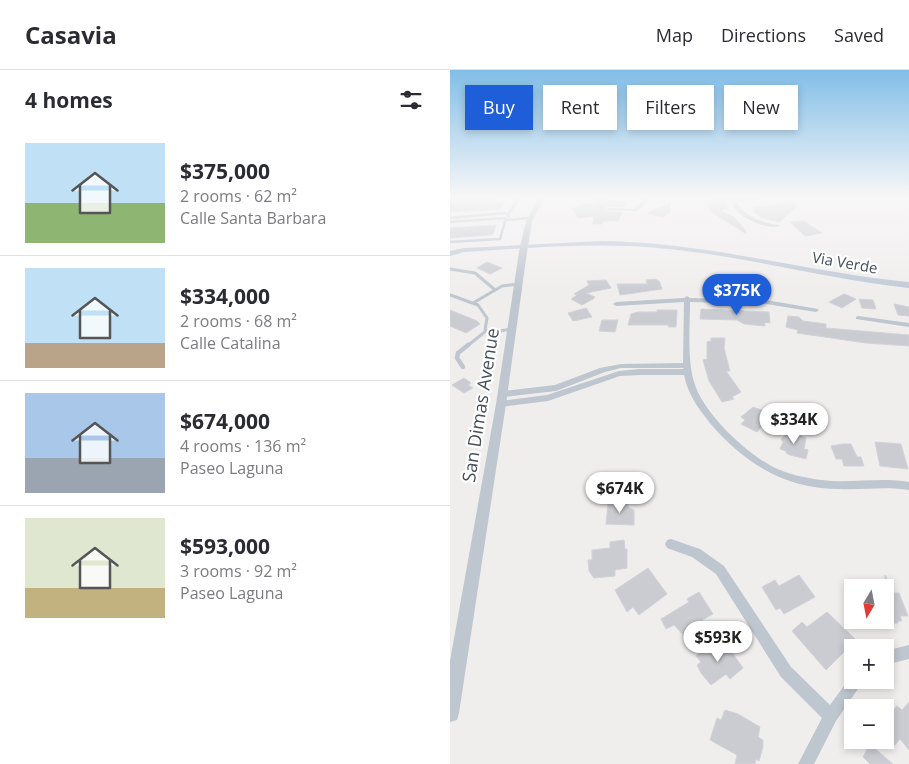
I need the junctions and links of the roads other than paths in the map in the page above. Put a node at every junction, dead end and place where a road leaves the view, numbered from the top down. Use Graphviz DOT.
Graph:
graph roads {
  1 [pos="503,228"];
  2 [pos="528,228"];
  3 [pos="450,242"];
  4 [pos="523,249"];
  5 [pos="450,254"];
  6 [pos="450,269"];
  7 [pos="519,284"];
  8 [pos="909,285"];
  9 [pos="494,289"];
  10 [pos="909,292"];
  11 [pos="450,295"];
  12 [pos="686,298"];
  13 [pos="473,303"];
  14 [pos="616,304"];
  15 [pos="816,310"];
  16 [pos="858,318"];
  17 [pos="909,325"];
  18 [pos="513,329"];
  19 [pos="486,331"];
  20 [pos="463,367"];
  21 [pos="688,368"];
  22 [pos="502,399"];
  23 [pos="909,486"];
  24 [pos="671,544"];
  25 [pos="909,652"];
  26 [pos="894,656"];
  27 [pos="850,689"];
  28 [pos="450,713"];
  29 [pos="831,716"];
  30 [pos="806,764"];
  1 -- 3 [label="lane"];
  2 -- 4 [label="street, San Dimas Avenue"];
  4 -- 5 [label="main road, Via Verde"];
  4 -- 7 [label="street, San Dimas Avenue"];
  4 -- 8 [label="main road, Via Verde"];
  4 -- 10 [label="main road, Via Verde"];
  6 -- 9 [label="lane"];
  7 -- 9 [label="lane"];
  7 -- 18 [label="street, San Dimas Avenue"];
  9 -- 13 [label="lane"];
  11 -- 13 [label="lane"];
  12 -- 14 [label="street"];
  12 -- 15 [label="street"];
  12 -- 21 [label="street"];
  13 -- 19 [label="lane"];
  16 -- 17 [label="street"];
  18 -- 19 [label="lane"];
  18 -- 22 [label="street, San Dimas Avenue"];
  19 -- 20 [label="lane"];
  21 -- 22 [label="street"];
  21 -- 23 [label="street"];
  22 -- 28 [label="street, San Dimas Avenue"];
  24 -- 29 [label="street"];
  25 -- 26 [label="street"];
  27 -- 29 [label="street"];
  29 -- 30 [label="street"];
}
